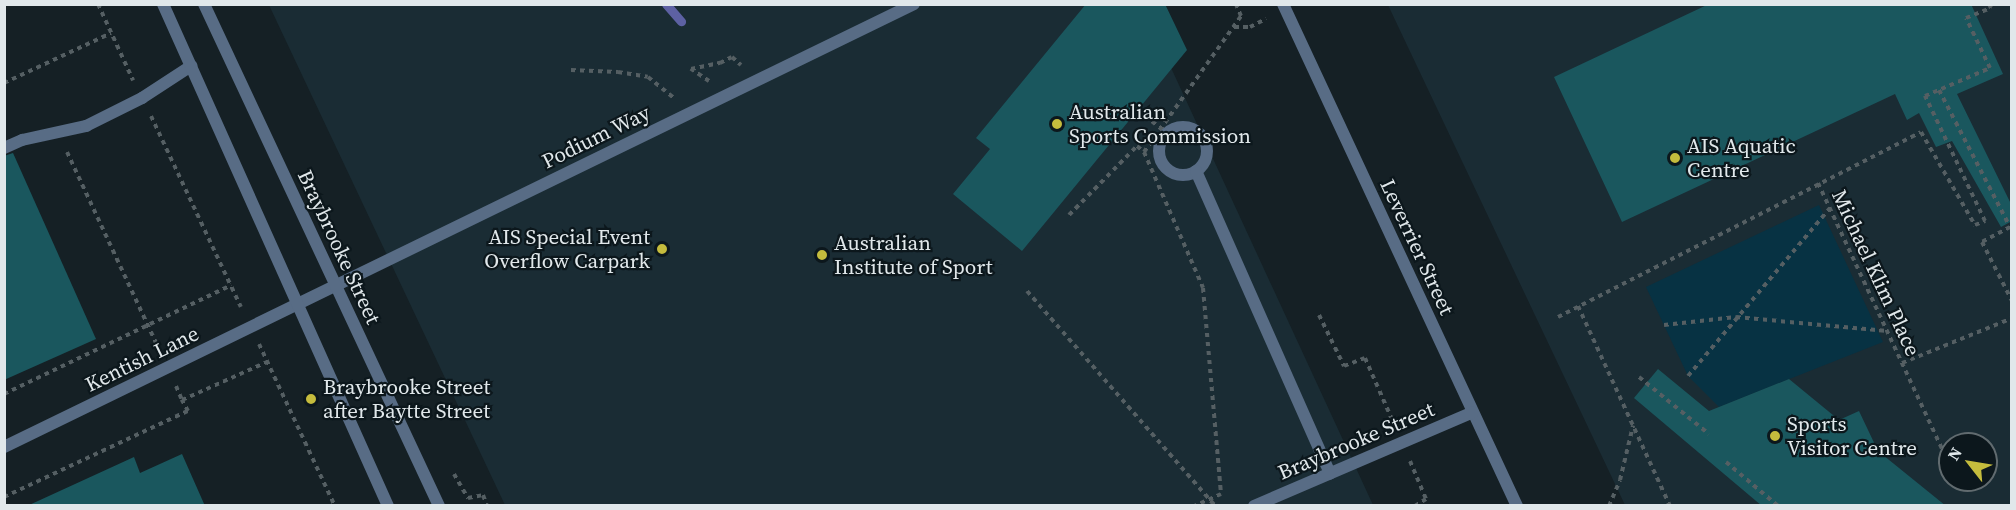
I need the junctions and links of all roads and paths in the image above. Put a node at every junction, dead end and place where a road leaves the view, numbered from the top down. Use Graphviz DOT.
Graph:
graph roads {
  1 [pos="98,4"];
  2 [pos="163,4"];
  3 [pos="204,4"];
  4 [pos="914,4"];
  5 [pos="1236,4"];
  6 [pos="1283,4"];
  7 [pos="1989,4"];
  8 [pos="111,33"];
  9 [pos="191,66"];
  10 [pos="571,70"];
  11 [pos="758,79"];
  12 [pos="4,83"];
  13 [pos="1939,90"];
  14 [pos="727,94"];
  15 [pos="142,98"];
  16 [pos="694,110"];
  17 [pos="1138,110"];
  18 [pos="1163,131"];
  19 [pos="58,132"];
  20 [pos="4,148"];
  21 [pos="1144,152"];
  22 [pos="1196,171"];
  23 [pos="1818,183"];
  24 [pos="1830,208"];
  25 [pos="1069,215"];
  26 [pos="2011,226"];
  27 [pos="231,285"];
  28 [pos="336,287"];
  29 [pos="1027,291"];
  30 [pos="2012,301"];
  31 [pos="297,306"];
  32 [pos="1578,306"];
  33 [pos="1319,315"];
  34 [pos="1558,317"];
  35 [pos="1736,317"];
  36 [pos="2012,318"];
  37 [pos="147,325"];
  38 [pos="1664,325"];
  39 [pos="251,328"];
  40 [pos="1887,332"];
  41 [pos="267,362"];
  42 [pos="1902,363"];
  43 [pos="168,369"];
  44 [pos="1689,376"];
  45 [pos="1639,377"];
  46 [pos="4,394"];
  47 [pos="182,400"];
  48 [pos="1473,412"];
  49 [pos="1633,426"];
  50 [pos="1709,434"];
  51 [pos="1938,440"];
  52 [pos="1403,443"];
  53 [pos="4,447"];
  54 [pos="1726,462"];
  55 [pos="454,474"];
  56 [pos="1330,474"];
  57 [pos="4,497"];
  58 [pos="1211,498"];
  59 [pos="335,506"];
  60 [pos="388,506"];
  61 [pos="438,506"];
  62 [pos="488,506"];
  63 [pos="1194,506"];
  64 [pos="1215,506"];
  65 [pos="1254,506"];
  66 [pos="1415,506"];
  67 [pos="1517,506"];
  68 [pos="1609,506"];
  69 [pos="1670,506"];
  70 [pos="1778,506"];
  1 -- 8 [label="path"];
  2 -- 9 [label="street"];
  3 -- 28 [label="street, Braybrooke Street"];
  4 -- 11 [label="street, Podium Way"];
  5 -- 18 [label="path"];
  6 -- 48 [label="street, Leverrier Street"];
  7 -- 13 [label="path"];
  8 -- 12 [label="path"];
  8 -- 15 [label="path"];
  9 -- 15 [label="street"];
  9 -- 31 [label="street"];
  10 -- 16 [label="path"];
  11 -- 14 [label="street, Podium Way"];
  11 -- 14 [label="path"];
  13 -- 23 [label="path"];
  13 -- 26 [label="path"];
  14 -- 16 [label="street, Podium Way"];
  15 -- 19 [label="street"];
  15 -- 27 [label="path"];
  16 -- 28 [label="street, Podium Way"];
  17 -- 18 [label="path"];
  18 -- 21 [label="path"];
  18 -- 22 [label="street"];
  18 -- 22 [label="street"];
  19 -- 20 [label="street"];
  19 -- 37 [label="path"];
  21 -- 25 [label="path"];
  21 -- 58 [label="path"];
  22 -- 56 [label="street"];
  23 -- 24 [label="path, Michael Klim Place"];
  23 -- 32 [label="path, Michael Klim Place"];
  24 -- 35 [label="path"];
  24 -- 40 [label="path, Michael Klim Place"];
  26 -- 30 [label="path"];
  27 -- 37 [label="path"];
  27 -- 39 [label="path"];
  28 -- 31 [label="street, Podium Way"];
  28 -- 61 [label="street, Braybrooke Street"];
  29 -- 58 [label="path"];
  31 -- 39 [label="street, Kentish Lane"];
  31 -- 60 [label="street"];
  32 -- 34 [label="path, Michael Klim Place"];
  32 -- 49 [label="path"];
  33 -- 52 [label="path"];
  35 -- 38 [label="path"];
  35 -- 40 [label="path"];
  35 -- 44 [label="path"];
  36 -- 42 [label="path"];
  37 -- 43 [label="path"];
  37 -- 46 [label="path"];
  39 -- 41 [label="path"];
  39 -- 43 [label="street, Kentish Lane"];
  40 -- 42 [label="path, Michael Klim Place"];
  41 -- 47 [label="path"];
  41 -- 59 [label="path"];
  42 -- 51 [label="path, Michael Klim Place"];
  43 -- 47 [label="path"];
  43 -- 53 [label="street, Kentish Lane"];
  45 -- 50 [label="path"];
  47 -- 57 [label="path"];
  48 -- 52 [label="street, Braybrooke Street"];
  48 -- 67 [label="street, Leverrier Street"];
  49 -- 68 [label="path"];
  49 -- 69 [label="path"];
  52 -- 56 [label="street, Braybrooke Street"];
  52 -- 66 [label="path"];
  54 -- 70 [label="path"];
  55 -- 62 [label="path"];
  56 -- 65 [label="street, Braybrooke Street"];
  58 -- 63 [label="path"];
  58 -- 64 [label="path"];
}
